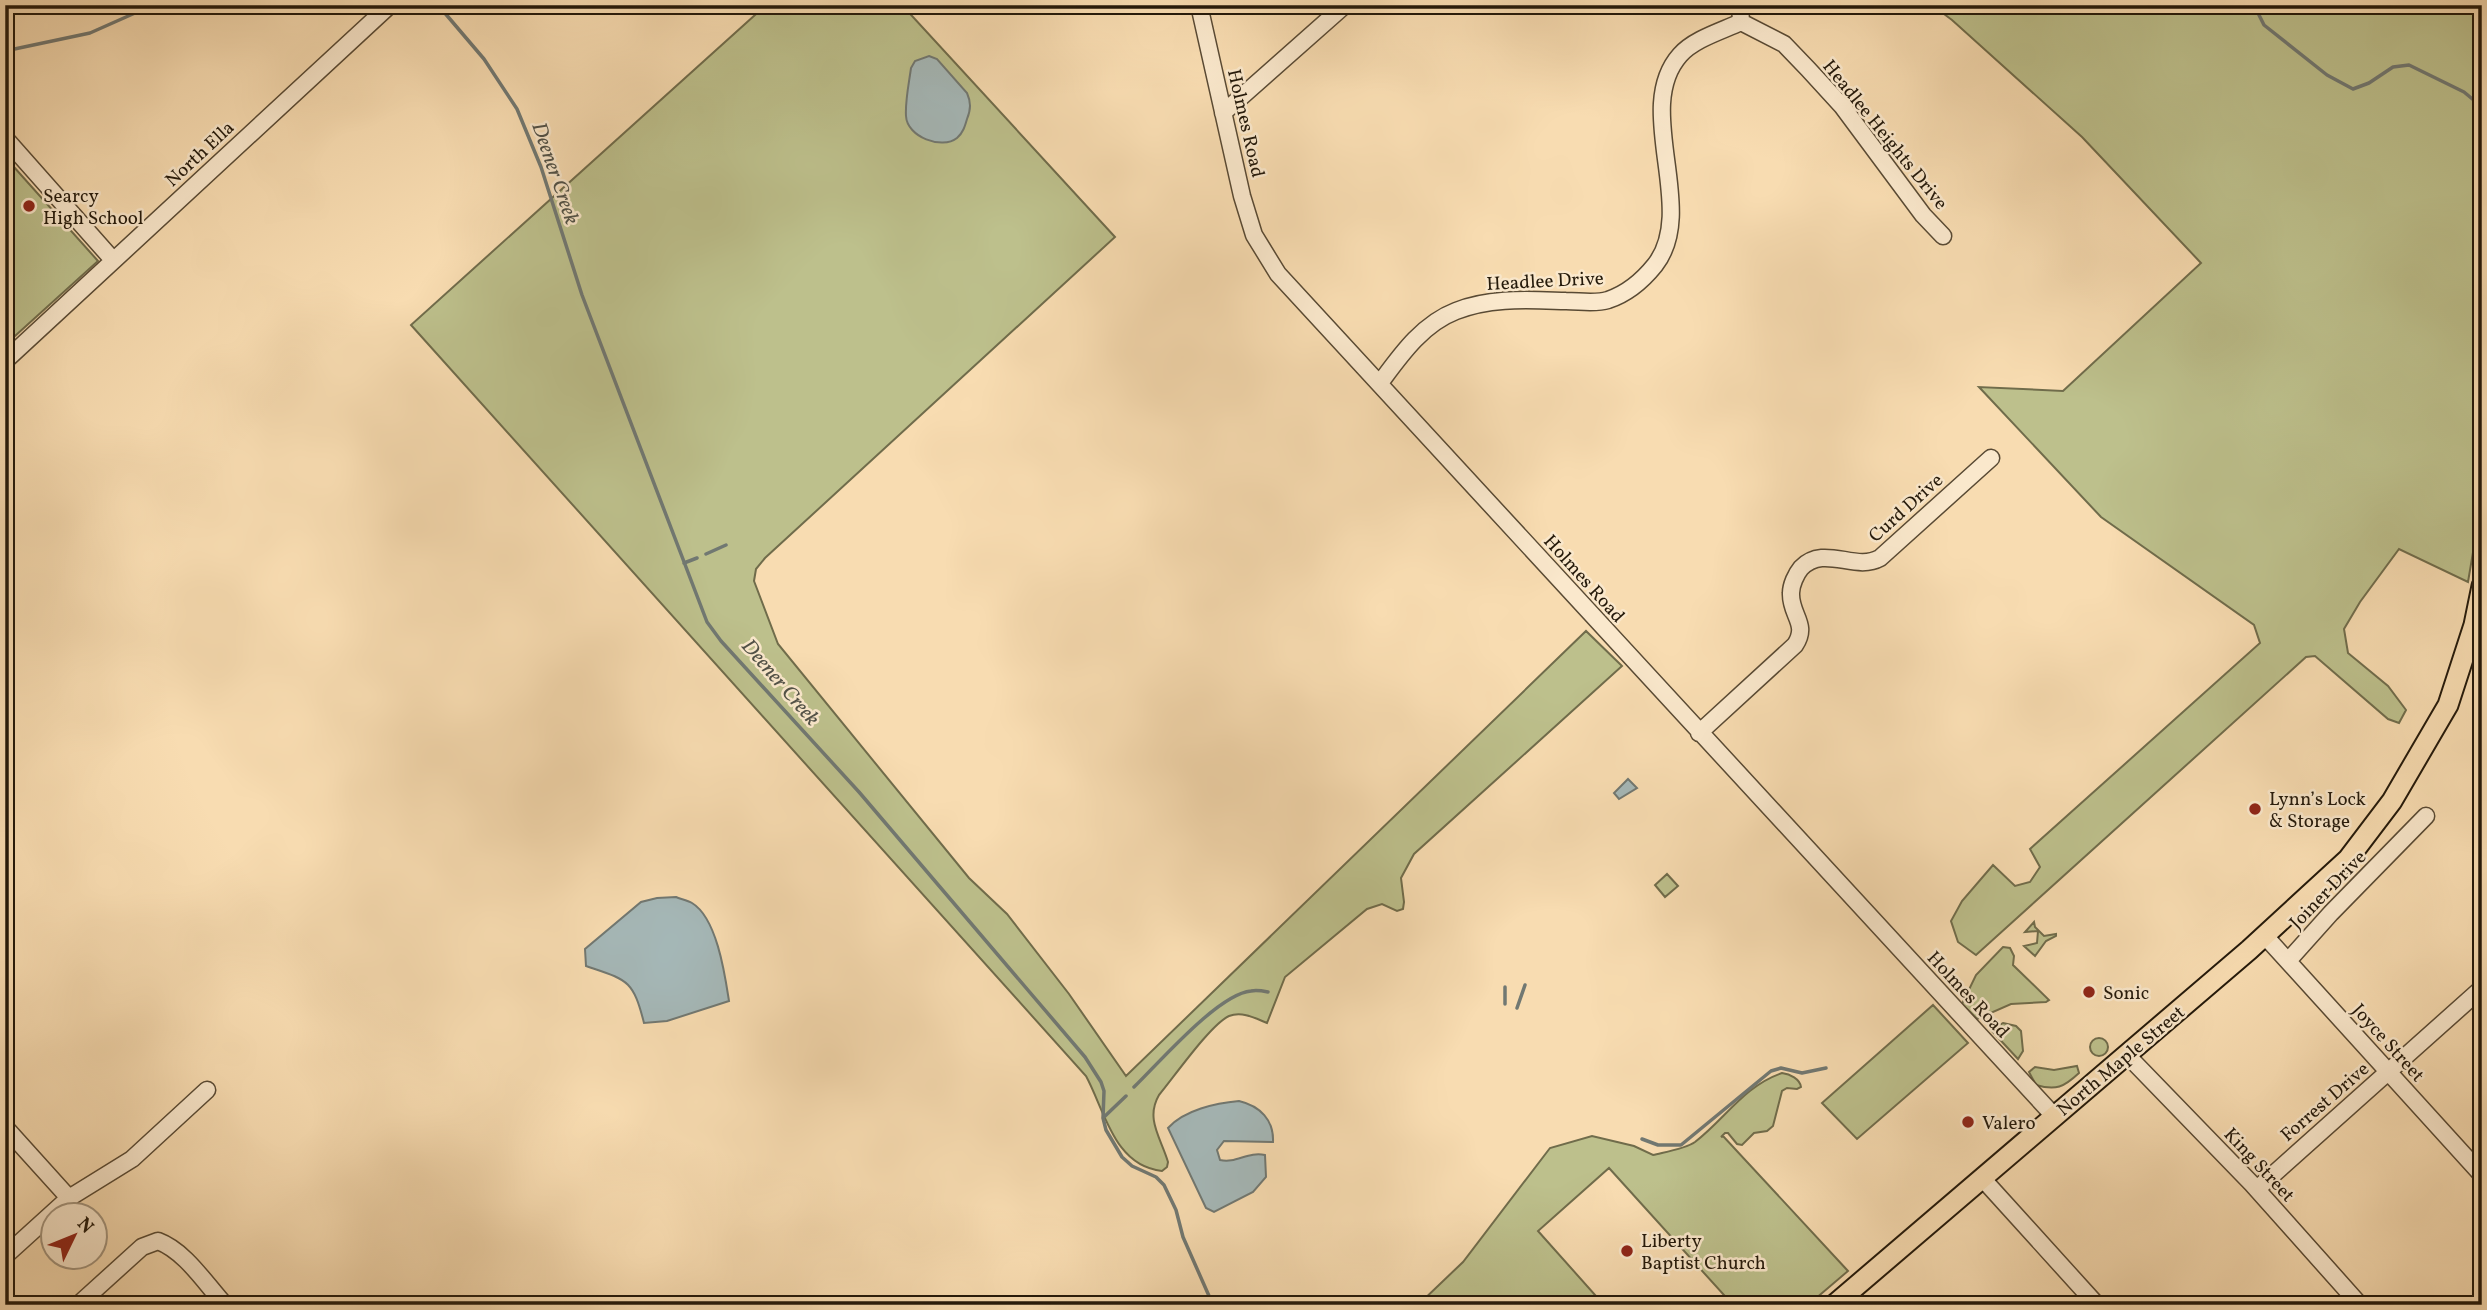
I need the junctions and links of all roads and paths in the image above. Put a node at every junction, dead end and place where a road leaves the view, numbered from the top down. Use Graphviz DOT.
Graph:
graph roads {
  1 [pos="390,5"];
  2 [pos="1199,5"];
  3 [pos="1345,5"];
  4 [pos="1740,5"];
  5 [pos="1741,22"];
  6 [pos="1223,113"];
  7 [pos="5,138"];
  8 [pos="1943,236"];
  9 [pos="113,260"];
  10 [pos="5,360"];
  11 [pos="1380,383"];
  12 [pos="1991,458"];
  13 [pos="2482,586"];
  14 [pos="1699,733"];
  15 [pos="2426,816"];
  16 [pos="2265,936"];
  17 [pos="2288,961"];
  18 [pos="2482,988"];
  19 [pos="2126,1054"];
  20 [pos="2388,1073"];
  21 [pos="208,1090"];
  22 [pos="2054,1116"];
  23 [pos="5,1127"];
  24 [pos="2482,1175"];
  25 [pos="1982,1178"];
  26 [pos="2257,1189"];
  27 [pos="69,1198"];
  28 [pos="5,1256"];
  29 [pos="78,1305"];
  30 [pos="225,1305"];
  31 [pos="1834,1305"];
  32 [pos="2097,1305"];
  33 [pos="2360,1305"];
  1 -- 9 [label="street, North Ella"];
  2 -- 6 [label="street, Holmes Road"];
  3 -- 6 [label="street"];
  4 -- 5 [label="street"];
  5 -- 8 [label="street, Headlee Heights Drive"];
  5 -- 11 [label="street, Headlee Drive"];
  6 -- 11 [label="street, Holmes Road"];
  7 -- 9 [label="street"];
  9 -- 10 [label="street, North Ella"];
  11 -- 14 [label="street, Holmes Road"];
  12 -- 14 [label="street, Curd Drive"];
  13 -- 16 [label="main road, North Maple Street"];
  14 -- 22 [label="street, Holmes Road"];
  15 -- 17 [label="street, Joiner Drive"];
  16 -- 17 [label="street, Joyce Street"];
  16 -- 19 [label="main road, North Maple Street"];
  17 -- 20 [label="street, Joyce Street"];
  18 -- 20 [label="street, Forrest Drive"];
  19 -- 22 [label="main road, North Maple Street"];
  19 -- 26 [label="street, King Street"];
  20 -- 24 [label="street, Joyce Street"];
  20 -- 26 [label="street, Forrest Drive"];
  21 -- 27 [label="street"];
  22 -- 25 [label="main road, North Maple Street"];
  23 -- 27 [label="street"];
  25 -- 31 [label="main road, North Maple Street"];
  25 -- 32 [label="street"];
  26 -- 33 [label="street, King Street"];
  27 -- 28 [label="street"];
  29 -- 30 [label="street"];
}
